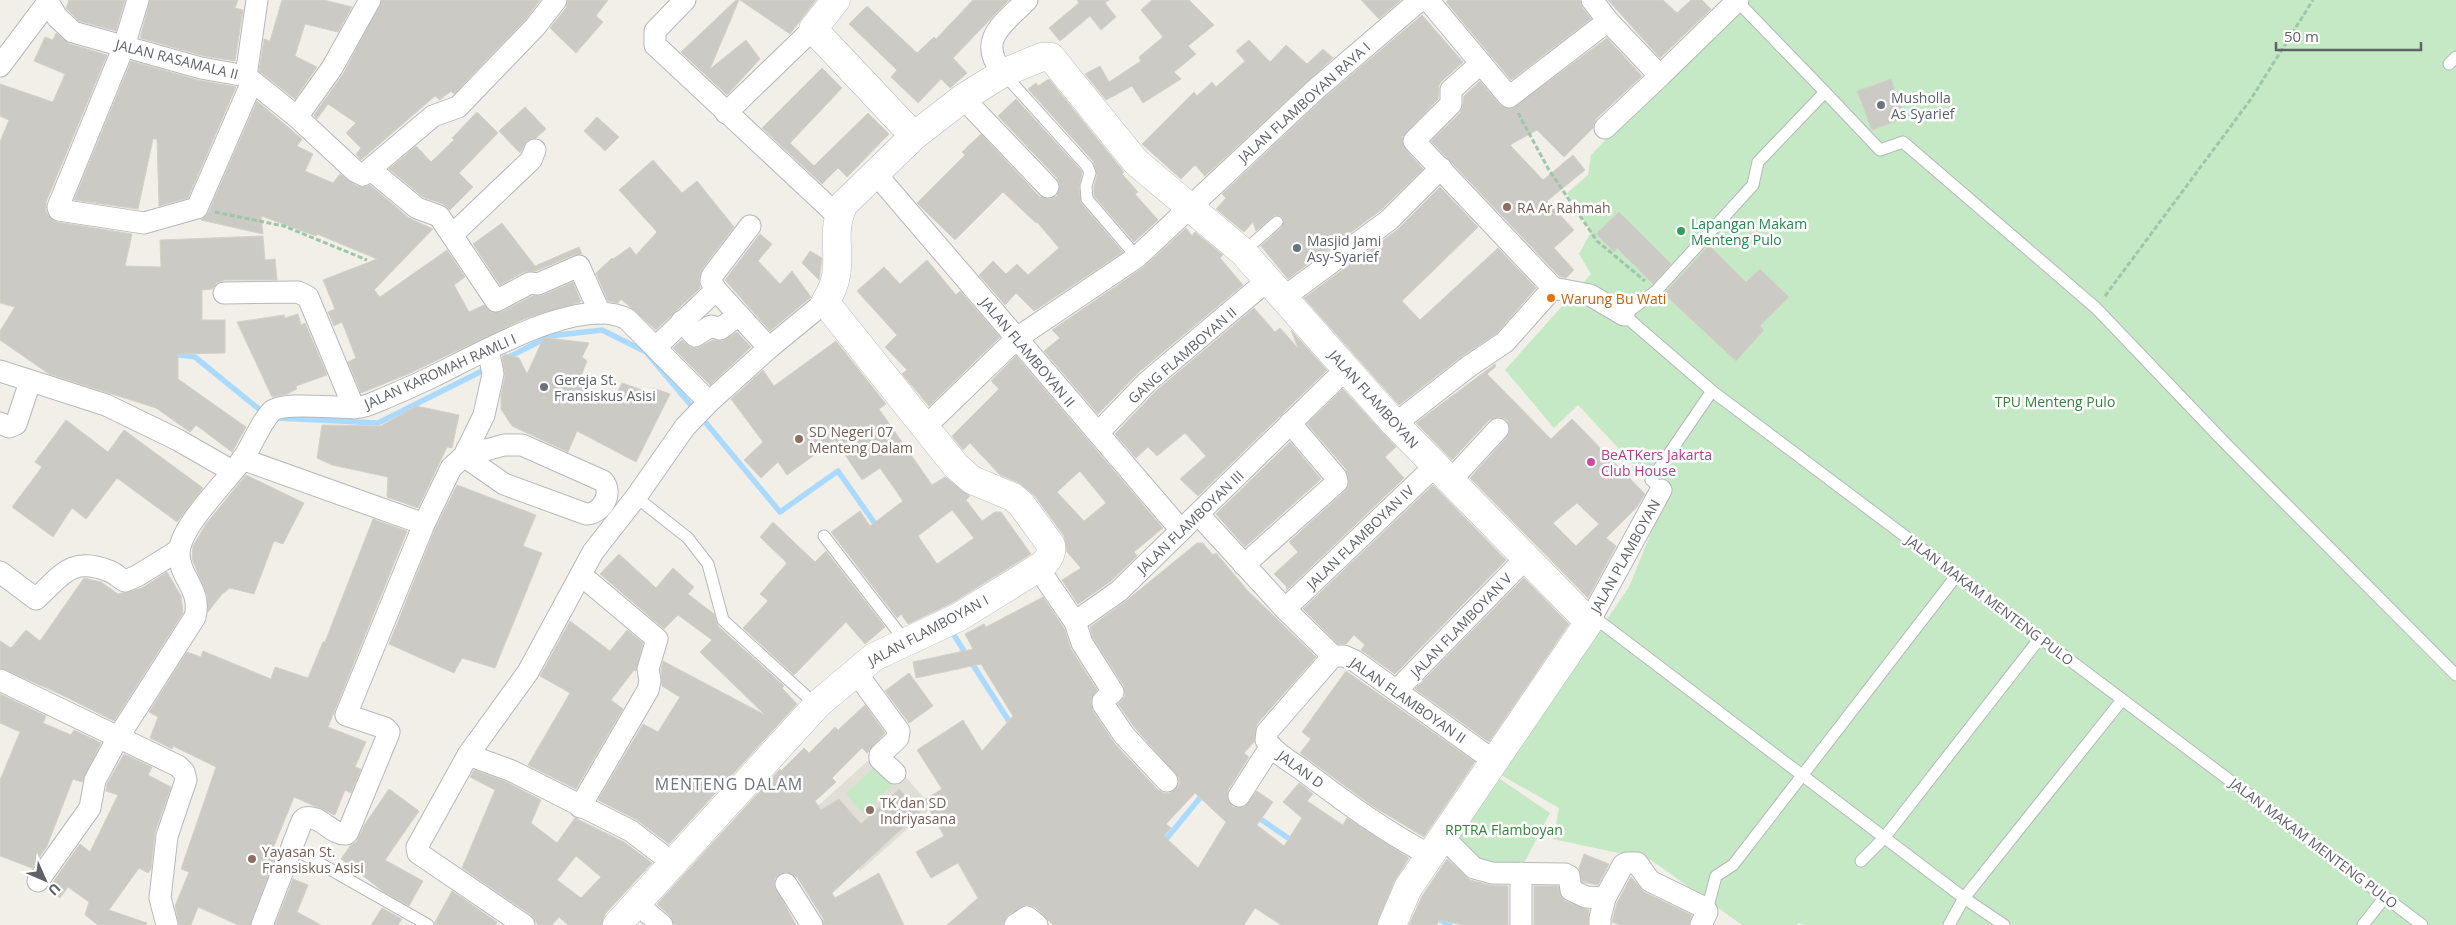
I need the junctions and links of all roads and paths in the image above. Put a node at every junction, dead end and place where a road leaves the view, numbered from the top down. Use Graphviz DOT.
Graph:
graph roads {
  1 [pos="138,0"];
  2 [pos="257,0"];
  3 [pos="370,0"];
  4 [pos="556,0"];
  5 [pos="685,0"];
  6 [pos="836,0"];
  7 [pos="1026,0"];
  8 [pos="1420,0"];
  9 [pos="1428,0"];
  10 [pos="1592,0"];
  11 [pos="1737,0"];
  12 [pos="2313,0"];
  13 [pos="48,1"];
  14 [pos="1608,21"];
  15 [pos="813,29"];
  16 [pos="124,46"];
  17 [pos="1481,64"];
  18 [pos="0,66"];
  19 [pos="1003,73"];
  20 [pos="1660,76"];
  21 [pos="249,79"];
  22 [pos="1825,92"];
  23 [pos="1509,97"];
  24 [pos="963,98"];
  25 [pos="726,113"];
  26 [pos="297,117"];
  27 [pos="1605,128"];
  28 [pos="914,136"];
  29 [pos="535,150"];
  30 [pos="1441,168"];
  31 [pos="371,170"];
  32 [pos="876,174"];
  33 [pos="1048,187"];
  34 [pos="1189,206"];
  35 [pos="197,208"];
  36 [pos="838,216"];
  37 [pos="1277,222"];
  38 [pos="750,226"];
  39 [pos="452,235"];
  40 [pos="1244,252"];
  41 [pos="1137,257"];
  42 [pos="367,260"];
  43 [pos="1553,288"];
  44 [pos="1276,289"];
  45 [pos="716,290"];
  46 [pos="1656,291"];
  47 [pos="224,293"];
  48 [pos="825,302"];
  49 [pos="2096,308"];
  50 [pos="600,313"];
  51 [pos="739,315"];
  52 [pos="1624,315"];
  53 [pos="682,321"];
  54 [pos="1017,338"];
  55 [pos="656,347"];
  56 [pos="768,348"];
  57 [pos="488,349"];
  58 [pos="1346,368"];
  59 [pos="0,372"];
  60 [pos="30,382"];
  61 [pos="1712,391"];
  62 [pos="705,406"];
  63 [pos="354,408"];
  64 [pos="0,423"];
  65 [pos="1290,423"];
  66 [pos="1395,424"];
  67 [pos="926,426"];
  68 [pos="1498,429"];
  69 [pos="1098,433"];
  70 [pos="466,452"];
  71 [pos="237,465"];
  72 [pos="1442,474"];
  73 [pos="1661,490"];
  74 [pos="636,497"];
  75 [pos="1198,514"];
  76 [pos="424,524"];
  77 [pos="1181,530"];
  78 [pos="824,536"];
  79 [pos="179,550"];
  80 [pos="1525,559"];
  81 [pos="1244,565"];
  82 [pos="1038,568"];
  83 [pos="0,572"];
  84 [pos="581,575"];
  85 [pos="1957,575"];
  86 [pos="1285,609"];
  87 [pos="1075,622"];
  88 [pos="1589,622"];
  89 [pos="2040,638"];
  90 [pos="906,642"];
  91 [pos="1333,656"];
  92 [pos="855,671"];
  93 [pos="2456,675"];
  94 [pos="0,680"];
  95 [pos="1397,690"];
  96 [pos="2122,700"];
  97 [pos="817,705"];
  98 [pos="119,736"];
  99 [pos="1271,746"];
  100 [pos="468,755"];
  101 [pos="1494,761"];
  102 [pos="894,773"];
  103 [pos="1802,775"];
  104 [pos="1167,781"];
  105 [pos="1239,796"];
  106 [pos="580,806"];
  107 [pos="1884,838"];
  108 [pos="1436,846"];
  109 [pos="292,847"];
  110 [pos="1862,861"];
  111 [pos="674,864"];
  112 [pos="1521,872"];
  113 [pos="38,881"];
  114 [pos="786,884"];
  115 [pos="2385,897"];
  116 [pos="1605,898"];
  117 [pos="1964,898"];
  118 [pos="636,904"];
  119 [pos="1401,913"];
  120 [pos="1704,917"];
  121 [pos="167,925"];
  122 [pos="262,925"];
  123 [pos="428,925"];
  124 [pos="524,925"];
  125 [pos="617,925"];
  126 [pos="662,925"];
  127 [pos="812,925"];
  128 [pos="1521,925"];
  129 [pos="1600,925"];
  130 [pos="1949,925"];
  131 [pos="2004,925"];
  132 [pos="2363,925"];
  133 [pos="2422,925"];
  1 -- 16 [label="street"];
  2 -- 21 [label="street, JALAN RASAMALA II"];
  3 -- 26 [label="street"];
  4 -- 31 [label="street"];
  5 -- 25 [label="street"];
  6 -- 15 [label="street"];
  7 -- 19 [label="street"];
  8 -- 34 [label="street, JALAN FLAMBOYAN RAYA I"];
  9 -- 17 [label="street"];
  10 -- 14 [label="street"];
  11 -- 20 [label="street"];
  11 -- 22 [label="lane"];
  12 -- 49 [label="path"];
  13 -- 16 [label="street, JALAN RASAMALA II"];
  13 -- 18 [label="street"];
  14 -- 20 [label="street"];
  14 -- 23 [label="street"];
  15 -- 25 [label="street"];
  15 -- 28 [label="street"];
  16 -- 21 [label="street, JALAN RASAMALA II"];
  16 -- 35 [label="street"];
  17 -- 23 [label="street"];
  17 -- 30 [label="street"];
  19 -- 24 [label="street, JALAN FLAMBOYAN"];
  19 -- 34 [label="street, JALAN FLAMBOYAN"];
  19 -- 41 [label="lane"];
  20 -- 27 [label="street"];
  21 -- 26 [label="street"];
  21 -- 35 [label="street"];
  22 -- 46 [label="lane"];
  22 -- 49 [label="lane"];
  23 -- 46 [label="path"];
  24 -- 28 [label="street, JALAN FLAMBOYAN"];
  24 -- 33 [label="street"];
  25 -- 36 [label="street"];
  26 -- 31 [label="street"];
  28 -- 32 [label="street"];
  29 -- 39 [label="street"];
  30 -- 43 [label="street"];
  30 -- 44 [label="street, GANG FLAMBOYAN II"];
  31 -- 39 [label="street"];
  32 -- 36 [label="street"];
  32 -- 54 [label="street, JALAN FLAMBOYAN II"];
  34 -- 40 [label="street, JALAN FLAMBOYAN"];
  34 -- 41 [label="street"];
  35 -- 42 [label="path"];
  36 -- 48 [label="street"];
  37 -- 40 [label="lane"];
  38 -- 45 [label="street"];
  39 -- 50 [label="street"];
  40 -- 44 [label="street, JALAN FLAMBOYAN"];
  41 -- 54 [label="street"];
  43 -- 52 [label="street, JALAN MAKAM MENTENG PULO"];
  43 -- 66 [label="street"];
  44 -- 58 [label="street, JALAN FLAMBOYAN"];
  44 -- 69 [label="street, GANG FLAMBOYAN II"];
  45 -- 51 [label="street"];
  45 -- 53 [label="street"];
  46 -- 52 [label="lane"];
  47 -- 63 [label="street"];
  48 -- 56 [label="street"];
  48 -- 67 [label="street, JALAN FLAMBOYAN I"];
  49 -- 93 [label="lane"];
  50 -- 55 [label="street, JALAN KAROMAH RAMLI I"];
  50 -- 57 [label="street, JALAN KAROMAH RAMLI I"];
  51 -- 53 [label="street"];
  51 -- 56 [label="street"];
  52 -- 61 [label="lane, JALAN MAKAM MENTENG PULO"];
  53 -- 55 [label="street"];
  54 -- 67 [label="street"];
  54 -- 69 [label="street, JALAN FLAMBOYAN II"];
  55 -- 62 [label="street, JALAN KAROMAH RAMLI I"];
  56 -- 62 [label="street"];
  57 -- 63 [label="street, JALAN KAROMAH RAMLI I"];
  57 -- 70 [label="street"];
  58 -- 65 [label="street, JALAN FLAMBOYAN III"];
  58 -- 66 [label="street, JALAN FLAMBOYAN"];
  59 -- 60 [label="street"];
  60 -- 64 [label="street"];
  60 -- 71 [label="street"];
  61 -- 73 [label="lane"];
  61 -- 85 [label="lane, JALAN MAKAM MENTENG PULO"];
  62 -- 74 [label="street"];
  63 -- 71 [label="street, JALAN KAROMAH RAMLI I"];
  65 -- 75 [label="street, JALAN FLAMBOYAN III"];
  65 -- 81 [label="street"];
  66 -- 72 [label="street, JALAN FLAMBOYAN"];
  67 -- 82 [label="street, JALAN FLAMBOYAN I"];
  68 -- 72 [label="street, JALAN FLAMBOYAN IV"];
  69 -- 77 [label="street, JALAN FLAMBOYAN II"];
  70 -- 70 [label="street"];
  70 -- 76 [label="street"];
  71 -- 76 [label="street"];
  71 -- 79 [label="street, JALAN KAROMAH RAMLI I"];
  72 -- 80 [label="street, JALAN FLAMBOYAN"];
  72 -- 86 [label="street, JALAN FLAMBOYAN IV"];
  73 -- 88 [label="street, JALAN PLAMBOYAN"];
  74 -- 84 [label="street"];
  74 -- 97 [label="lane"];
  75 -- 77 [label="street, JALAN FLAMBOYAN III"];
  75 -- 81 [label="street, JALAN FLAMBOYAN II"];
  76 -- 109 [label="street"];
  77 -- 87 [label="street, JALAN FLAMBOYAN III"];
  78 -- 90 [label="lane"];
  79 -- 83 [label="street"];
  79 -- 98 [label="street"];
  80 -- 88 [label="street, JALAN FLAMBOYAN"];
  80 -- 95 [label="street, JALAN FLAMBOYAN V"];
  81 -- 86 [label="street, JALAN FLAMBOYAN II"];
  82 -- 87 [label="street"];
  82 -- 90 [label="street, JALAN FLAMBOYAN I"];
  84 -- 100 [label="street"];
  84 -- 106 [label="street"];
  85 -- 89 [label="lane, JALAN MAKAM MENTENG PULO"];
  85 -- 103 [label="lane"];
  86 -- 91 [label="street, JALAN FLAMBOYAN II"];
  87 -- 104 [label="street"];
  88 -- 101 [label="street"];
  88 -- 103 [label="lane"];
  89 -- 96 [label="lane, JALAN MAKAM MENTENG PULO"];
  89 -- 107 [label="lane"];
  90 -- 92 [label="street, JALAN FLAMBOYAN I"];
  91 -- 95 [label="street, JALAN FLAMBOYAN II"];
  91 -- 99 [label="street, JALAN D"];
  92 -- 97 [label="street, JALAN FLAMBOYAN I"];
  92 -- 102 [label="street"];
  94 -- 98 [label="street"];
  95 -- 101 [label="street, JALAN FLAMBOYAN II"];
  96 -- 115 [label="lane, JALAN MAKAM MENTENG PULO"];
  96 -- 117 [label="lane"];
  97 -- 111 [label="street, JALAN FLAMBOYAN I"];
  98 -- 113 [label="street"];
  98 -- 121 [label="street"];
  99 -- 105 [label="street"];
  99 -- 108 [label="street, JALAN D"];
  100 -- 106 [label="street"];
  100 -- 124 [label="street"];
  101 -- 108 [label="street"];
  103 -- 107 [label="lane"];
  103 -- 120 [label="lane"];
  106 -- 111 [label="street"];
  107 -- 110 [label="lane"];
  107 -- 117 [label="lane"];
  108 -- 112 [label="street, JALAN D"];
  108 -- 119 [label="street"];
  109 -- 122 [label="street"];
  109 -- 123 [label="lane"];
  111 -- 118 [label="street, JALAN FLAMBOYAN I"];
  112 -- 116 [label="street, JALAN D"];
  112 -- 128 [label="street"];
  114 -- 127 [label="street"];
  115 -- 132 [label="lane"];
  115 -- 133 [label="lane, JALAN MAKAM MENTENG PULO"];
  116 -- 120 [label="street"];
  116 -- 129 [label="street"];
  117 -- 130 [label="lane"];
  117 -- 131 [label="lane"];
  118 -- 125 [label="street, JALAN FLAMBOYAN I"];
  118 -- 126 [label="street"];
}
